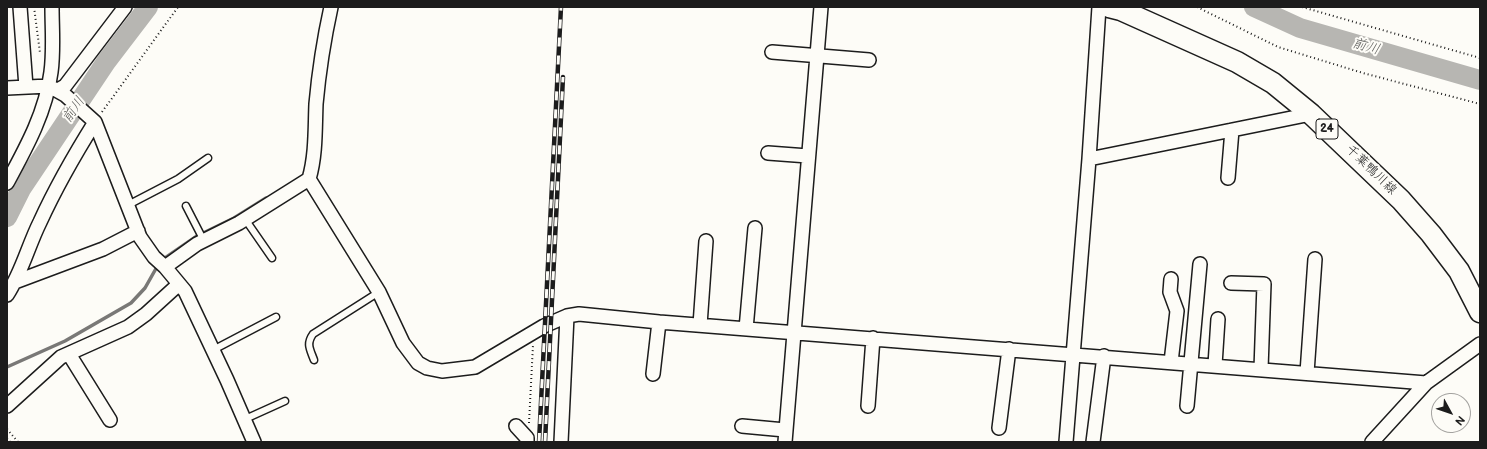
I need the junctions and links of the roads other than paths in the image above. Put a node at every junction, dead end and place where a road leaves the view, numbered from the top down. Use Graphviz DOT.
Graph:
graph roads {
  1 [pos="20,7"];
  2 [pos="52,7"];
  3 [pos="125,7"];
  4 [pos="331,7"];
  5 [pos="821,7"];
  6 [pos="1099,7"];
  7 [pos="1116,8"];
  8 [pos="772,52"];
  9 [pos="817,56"];
  10 [pos="869,60"];
  11 [pos="26,87"];
  12 [pos="7,88"];
  13 [pos="54,89"];
  14 [pos="1311,114"];
  15 [pos="95,122"];
  16 [pos="1232,130"];
  17 [pos="768,153"];
  18 [pos="808,156"];
  19 [pos="208,158"];
  20 [pos="1089,159"];
  21 [pos="1228,178"];
  22 [pos="309,179"];
  23 [pos="7,183"];
  24 [pos="128,205"];
  25 [pos="186,206"];
  26 [pos="245,219"];
  27 [pos="755,228"];
  28 [pos="138,231"];
  29 [pos="202,235"];
  30 [pos="706,242"];
  31 [pos="272,258"];
  32 [pos="1315,259"];
  33 [pos="161,263"];
  34 [pos="1200,264"];
  35 [pos="1171,279"];
  36 [pos="16,282"];
  37 [pos="1232,283"];
  38 [pos="179,284"];
  39 [pos="379,292"];
  40 [pos="7,295"];
  41 [pos="1480,312"];
  42 [pos="567,316"];
  43 [pos="276,317"];
  44 [pos="1218,319"];
  45 [pos="659,322"];
  46 [pos="700,325"];
  47 [pos="746,329"];
  48 [pos="793,332"];
  49 [pos="873,338"];
  50 [pos="1480,344"];
  51 [pos="1009,349"];
  52 [pos="213,350"];
  53 [pos="69,354"];
  54 [pos="1074,354"];
  55 [pos="1104,356"];
  56 [pos="314,360"];
  57 [pos="1171,362"];
  58 [pos="1191,364"];
  59 [pos="1215,365"];
  60 [pos="1261,369"];
  61 [pos="1307,373"];
  62 [pos="652,374"];
  63 [pos="1426,383"];
  64 [pos="285,400"];
  65 [pos="7,406"];
  66 [pos="868,406"];
  67 [pos="1187,406"];
  68 [pos="110,420"];
  69 [pos="243,420"];
  70 [pos="516,426"];
  71 [pos="742,426"];
  72 [pos="1000,428"];
  73 [pos="785,436"];
  74 [pos="527,440"];
  75 [pos="254,442"];
  76 [pos="561,442"];
  77 [pos="1066,442"];
  78 [pos="1093,442"];
  79 [pos="1372,442"];
  1 -- 11 [label="street"];
  2 -- 13 [label="street"];
  3 -- 13 [label="street"];
  4 -- 22 [label="street"];
  5 -- 9 [label="street"];
  6 -- 20 [label="street"];
  7 -- 14 [label="main road, 千葉鴨川線 / 24"];
  8 -- 9 [label="street"];
  9 -- 10 [label="street"];
  9 -- 18 [label="street"];
  11 -- 12 [label="street"];
  11 -- 13 [label="street"];
  13 -- 15 [label="street"];
  13 -- 23 [label="street"];
  14 -- 16 [label="street"];
  14 -- 41 [label="main road, 千葉鴨川線 / 24"];
  15 -- 24 [label="street"];
  15 -- 36 [label="street"];
  16 -- 20 [label="street"];
  16 -- 21 [label="street"];
  17 -- 18 [label="street"];
  18 -- 48 [label="street"];
  19 -- 24 [label="lane"];
  20 -- 54 [label="street"];
  22 -- 26 [label="street"];
  22 -- 39 [label="street"];
  24 -- 28 [label="street"];
  25 -- 29 [label="lane"];
  26 -- 29 [label="street"];
  26 -- 31 [label="lane"];
  27 -- 47 [label="street"];
  28 -- 33 [label="street"];
  28 -- 36 [label="street"];
  29 -- 33 [label="street"];
  30 -- 46 [label="street"];
  32 -- 61 [label="street"];
  33 -- 38 [label="street"];
  34 -- 58 [label="street"];
  35 -- 57 [label="street"];
  36 -- 40 [label="street"];
  37 -- 60 [label="street"];
  38 -- 52 [label="street"];
  38 -- 53 [label="street"];
  39 -- 42 [label="street"];
  39 -- 56 [label="lane"];
  42 -- 45 [label="street"];
  42 -- 76 [label="street"];
  43 -- 52 [label="lane"];
  44 -- 59 [label="street"];
  45 -- 46 [label="street"];
  45 -- 62 [label="street"];
  46 -- 47 [label="street"];
  47 -- 48 [label="street"];
  48 -- 49 [label="street"];
  48 -- 73 [label="street"];
  49 -- 51 [label="street"];
  49 -- 66 [label="street"];
  50 -- 63 [label="street"];
  51 -- 54 [label="street"];
  51 -- 72 [label="street"];
  52 -- 69 [label="street"];
  53 -- 65 [label="street"];
  53 -- 68 [label="street"];
  54 -- 55 [label="street"];
  54 -- 77 [label="street"];
  55 -- 57 [label="street"];
  55 -- 78 [label="street"];
  57 -- 58 [label="street"];
  58 -- 59 [label="street"];
  58 -- 67 [label="street"];
  59 -- 60 [label="street"];
  60 -- 61 [label="street"];
  61 -- 63 [label="street"];
  63 -- 79 [label="street"];
  64 -- 69 [label="lane"];
  69 -- 75 [label="street"];
  70 -- 74 [label="street"];
  71 -- 73 [label="street"];
}
